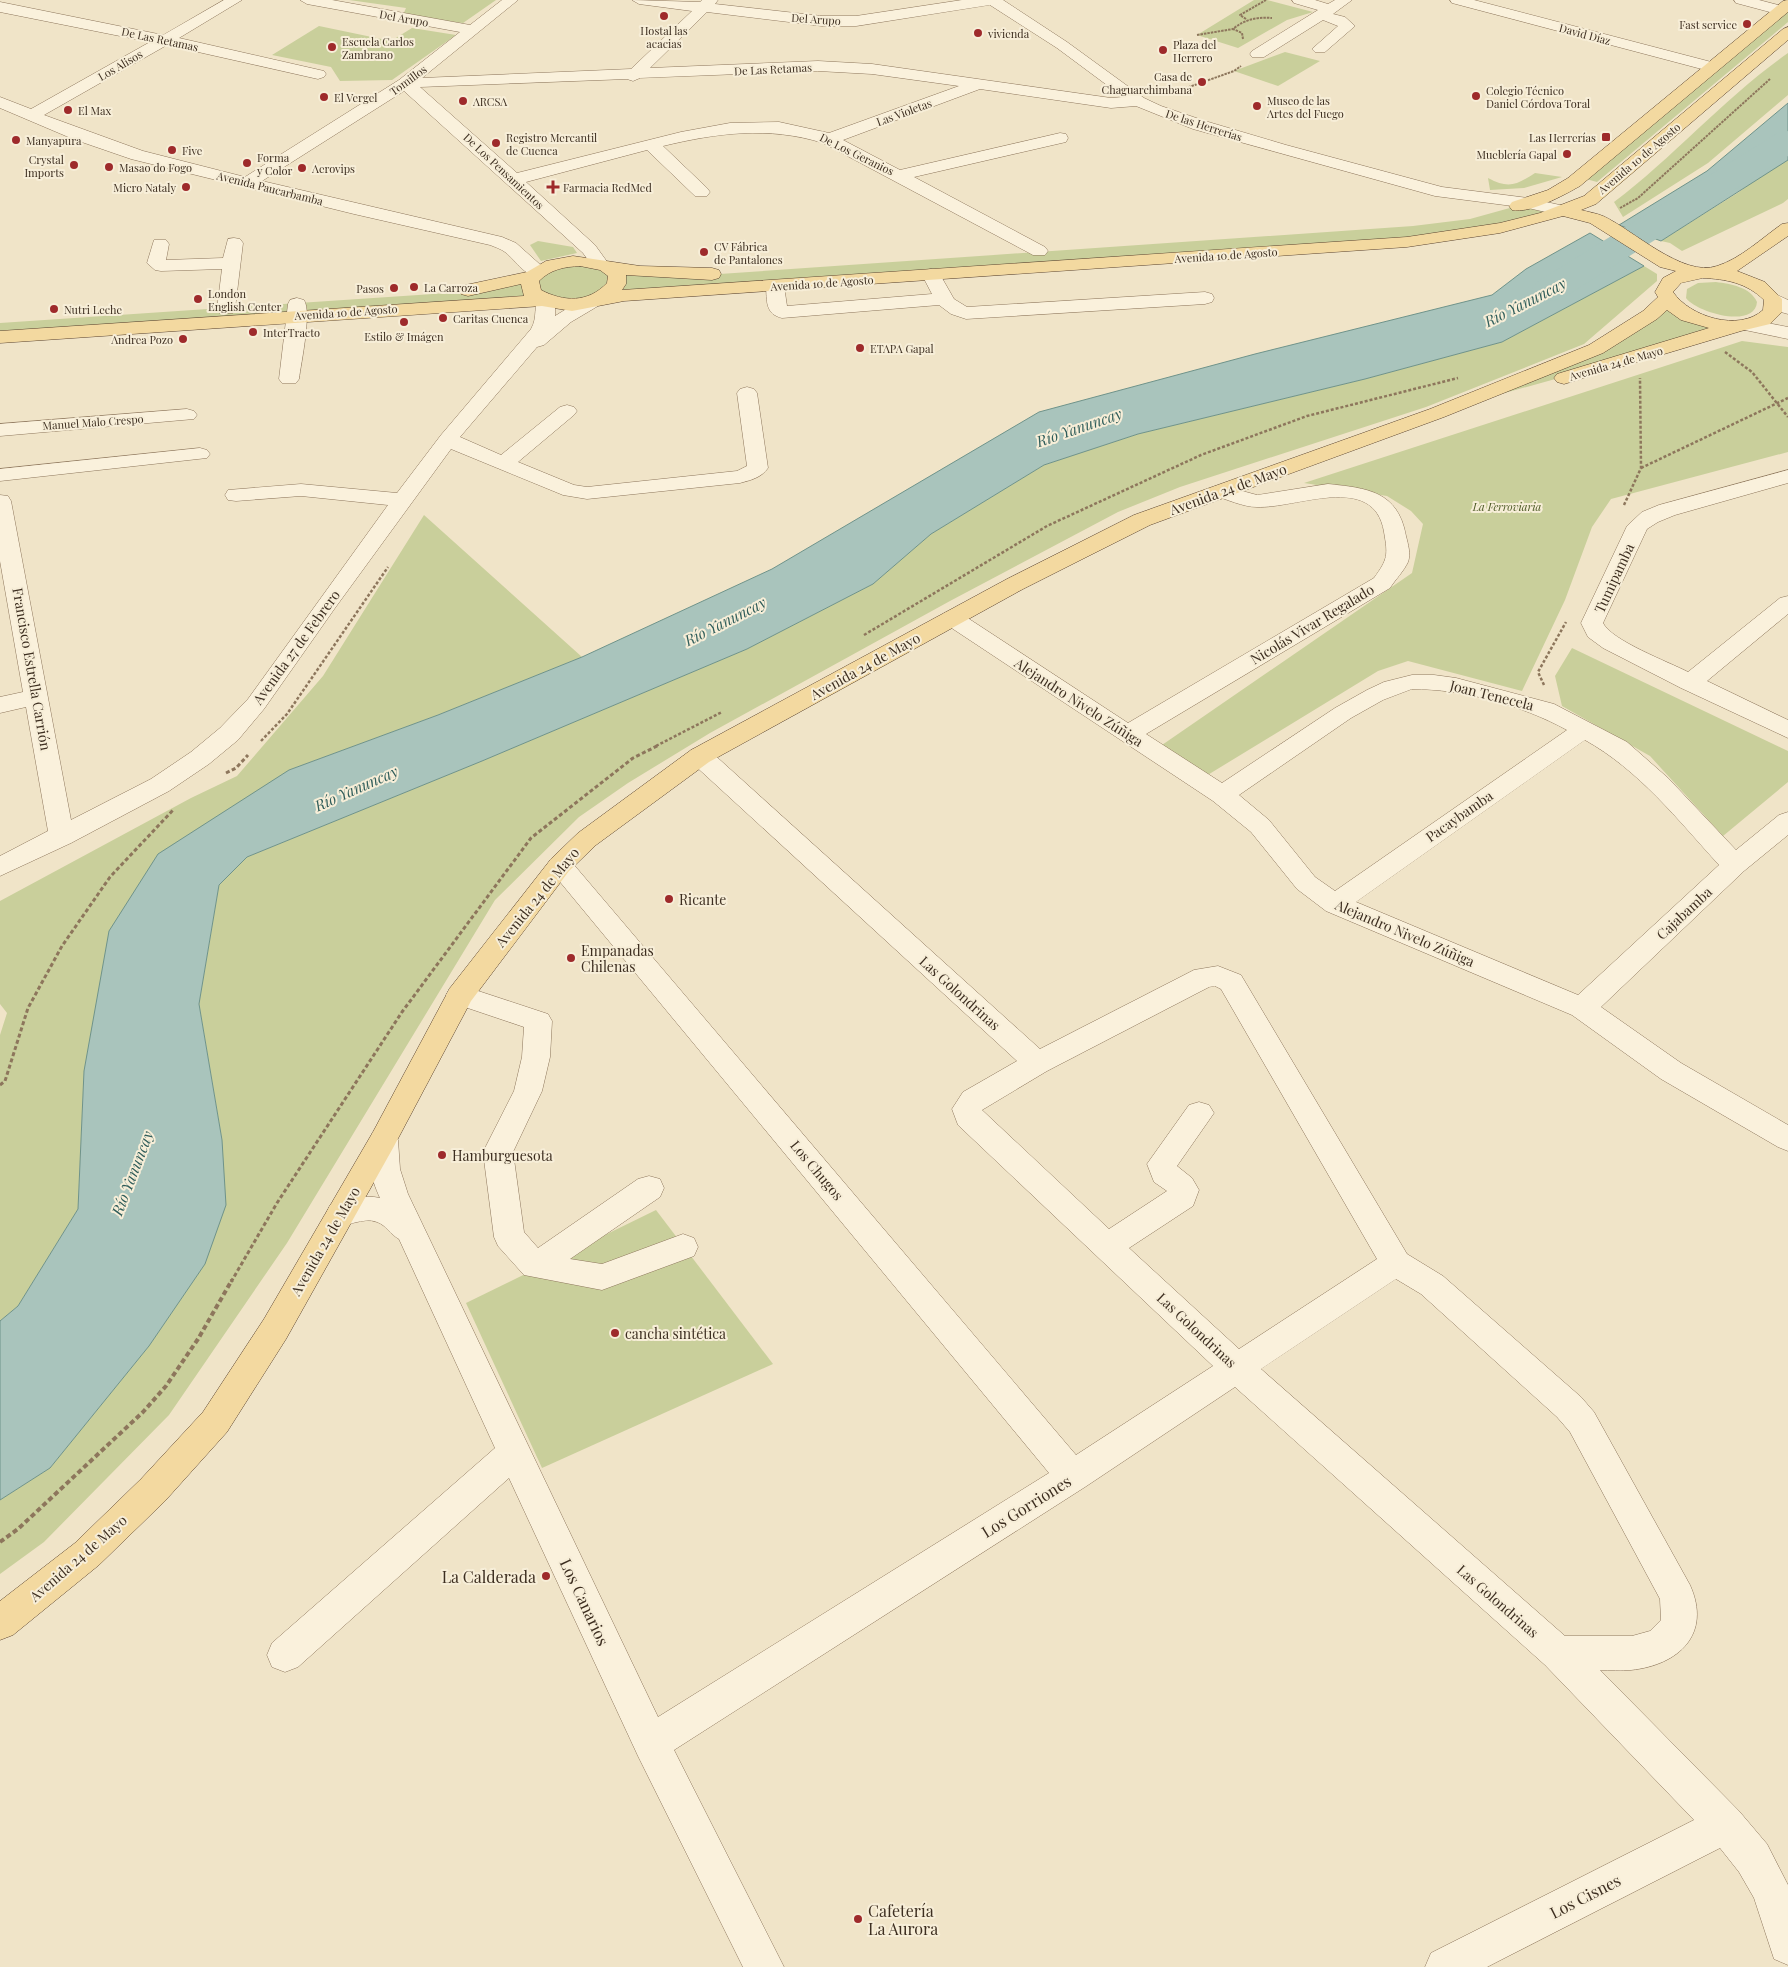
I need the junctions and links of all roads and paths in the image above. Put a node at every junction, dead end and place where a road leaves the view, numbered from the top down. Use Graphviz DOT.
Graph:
graph roads {
  1 [pos="234,0"];
  2 [pos="307,0"];
  3 [pos="512,0"];
  4 [pos="639,0"];
  5 [pos="992,0"];
  6 [pos="1266,0"];
  7 [pos="1299,0"];
  8 [pos="1345,0"];
  9 [pos="1457,0"];
  10 [pos="1741,0"];
  11 [pos="707,4"];
  12 [pos="0,7"];
  13 [pos="1784,7"];
  14 [pos="1325,12"];
  15 [pos="1247,20"];
  16 [pos="1233,29"];
  17 [pos="472,30"];
  18 [pos="1788,32"];
  19 [pos="1197,35"];
  20 [pos="166,40"];
  21 [pos="1320,49"];
  22 [pos="1258,54"];
  23 [pos="1713,67"];
  24 [pos="318,74"];
  25 [pos="633,76"];
  26 [pos="1774,76"];
  27 [pos="405,83"];
  28 [pos="978,85"];
  29 [pos="1138,101"];
  30 [pos="0,102"];
  31 [pos="32,115"];
  32 [pos="1060,138"];
  33 [pos="830,139"];
  34 [pos="651,144"];
  35 [pos="901,175"];
  36 [pos="512,180"];
  37 [pos="247,183"];
  38 [pos="700,192"];
  39 [pos="1441,192"];
  40 [pos="1590,200"];
  41 [pos="1528,203"];
  42 [pos="1617,209"];
  43 [pos="1563,211"];
  44 [pos="1472,214"];
  45 [pos="1596,219"];
  46 [pos="1788,228"];
  47 [pos="234,243"];
  48 [pos="160,244"];
  49 [pos="1039,250"];
  50 [pos="231,263"];
  51 [pos="1666,263"];
  52 [pos="603,264"];
  53 [pos="1710,273"];
  54 [pos="535,274"];
  55 [pos="931,275"];
  56 [pos="775,286"];
  57 [pos="1666,292"];
  58 [pos="1205,298"];
  59 [pos="943,299"];
  60 [pos="544,301"];
  61 [pos="594,301"];
  62 [pos="1781,303"];
  63 [pos="226,308"];
  64 [pos="296,310"];
  65 [pos="1788,322"];
  66 [pos="0,323"];
  67 [pos="1747,324"];
  68 [pos="1788,333"];
  69 [pos="0,337"];
  70 [pos="1694,339"];
  71 [pos="526,349"];
  72 [pos="1638,357"];
  73 [pos="289,379"];
  74 [pos="748,393"];
  75 [pos="1788,398"];
  76 [pos="1778,402"];
  77 [pos="567,411"];
  78 [pos="1437,413"];
  79 [pos="187,415"];
  80 [pos="1788,417"];
  81 [pos="0,430"];
  82 [pos="448,439"];
  83 [pos="200,454"];
  84 [pos="504,463"];
  85 [pos="1641,468"];
  86 [pos="0,475"];
  87 [pos="1788,476"];
  88 [pos="1220,491"];
  89 [pos="236,495"];
  90 [pos="403,500"];
  91 [pos="0,501"];
  92 [pos="1623,507"];
  93 [pos="7,570"];
  94 [pos="1788,603"];
  95 [pos="952,618"];
  96 [pos="1566,622"];
  97 [pos="1689,683"];
  98 [pos="37,697"];
  99 [pos="0,705"];
  100 [pos="1546,709"];
  101 [pos="1585,729"];
  102 [pos="1788,730"];
  103 [pos="1127,734"];
  104 [pos="700,756"];
  105 [pos="1222,795"];
  106 [pos="176,807"];
  107 [pos="1788,821"];
  108 [pos="62,837"];
  109 [pos="560,865"];
  110 [pos="1735,865"];
  111 [pos="0,867"];
  112 [pos="1334,904"];
  113 [pos="460,996"];
  114 [pos="1582,1008"];
  115 [pos="1037,1063"];
  116 [pos="0,1085"];
  117 [pos="1199,1114"];
  118 [pos="1788,1139"];
  119 [pos="384,1140"];
  120 [pos="649,1188"];
  121 [pos="341,1214"];
  122 [pos="412,1235"];
  123 [pos="1108,1246"];
  124 [pos="683,1248"];
  125 [pos="1396,1263"];
  126 [pos="535,1266"];
  127 [pos="1237,1368"];
  128 [pos="515,1452"];
  129 [pos="1072,1476"];
  130 [pos="0,1623"];
  131 [pos="1558,1653"];
  132 [pos="286,1655"];
  133 [pos="651,1743"];
  134 [pos="1725,1825"];
  135 [pos="1788,1945"];
  136 [pos="764,1967"];
  137 [pos="1445,1967"];
  1 -- 20 [label="street, Los Alisos"];
  2 -- 17 [label="street, Del Arupo"];
  3 -- 17 [label="street, Tomillos"];
  4 -- 11 [label="street, Del Arupo"];
  5 -- 11 [label="street, Del Arupo"];
  5 -- 29 [label="street, De las Herrerías"];
  6 -- 15 [label="path"];
  7 -- 14 [label="street"];
  8 -- 14 [label="street"];
  9 -- 23 [label="street, David Díaz"];
  10 -- 13 [label="street"];
  11 -- 25 [label="street"];
  12 -- 20 [label="street, De Las Retamas"];
  13 -- 23 [label="main road, Avenida 10 de Agosto"];
  14 -- 21 [label="street"];
  14 -- 22 [label="street"];
  16 -- 19 [label="path"];
  17 -- 27 [label="street, Tomillos"];
  18 -- 40 [label="main road, Avenida 10 de Agosto"];
  20 -- 24 [label="street, De Las Retamas"];
  20 -- 31 [label="street, Los Alisos"];
  22 -- 29 [label="path"];
  23 -- 41 [label="main road, Avenida 10 de Agosto"];
  25 -- 27 [label="street, De Las Retamas"];
  25 -- 28 [label="street, De Las Retamas"];
  26 -- 42 [label="path"];
  27 -- 36 [label="street, De Los Pensamientos"];
  27 -- 37 [label="street, Tomillos"];
  28 -- 29 [label="street, De Las Retamas"];
  28 -- 33 [label="street, Las Violetas"];
  29 -- 39 [label="street, De las Herrerías"];
  30 -- 31 [label="street, Avenida Paucarbamba"];
  31 -- 37 [label="street, Avenida Paucarbamba"];
  32 -- 35 [label="street"];
  33 -- 34 [label="street, De Los Geranios"];
  33 -- 35 [label="street, De Los Geranios"];
  34 -- 36 [label="street, De Los Geranios"];
  34 -- 38 [label="street"];
  35 -- 49 [label="street, De Los Geranios"];
  36 -- 52 [label="street, De Los Pensamientos"];
  37 -- 54 [label="street, Avenida Paucarbamba"];
  39 -- 41 [label="street, De las Herrerías"];
  39 -- 44 [label="street, De las Herrerías"];
  40 -- 43 [label="main road, Avenida 10 de Agosto"];
  40 -- 45 [label="main road"];
  41 -- 43 [label="street, De las Herrerías"];
  41 -- 49 [label="main road, Avenida 10 de Agosto"];
  43 -- 45 [label="main road"];
  43 -- 55 [label="main road, Avenida 10 de Agosto"];
  45 -- 51 [label="main road"];
  46 -- 53 [label="main road"];
  47 -- 50 [label="street"];
  48 -- 50 [label="street"];
  49 -- 52 [label="main road, Avenida 10 de Agosto"];
  50 -- 63 [label="street"];
  51 -- 53 [label="main road"];
  51 -- 57 [label="main road"];
  52 -- 54 [label="main road, Avenida 10 de Agosto"];
  52 -- 61 [label="main road"];
  53 -- 57 [label="main road, Avenida 24 de Mayo"];
  53 -- 62 [label="main road"];
  54 -- 60 [label="main road"];
  54 -- 64 [label="main road, Avenida 10 de Agosto"];
  55 -- 56 [label="main road, Avenida 10 de Agosto"];
  55 -- 59 [label="street"];
  56 -- 59 [label="street"];
  56 -- 61 [label="main road, Avenida 10 de Agosto"];
  57 -- 67 [label="main road"];
  57 -- 78 [label="main road, Avenida 24 de Mayo"];
  58 -- 59 [label="street"];
  60 -- 61 [label="main road, Avenida 10 de Agosto"];
  60 -- 64 [label="main road, Avenida 10 de Agosto"];
  60 -- 71 [label="street, Avenida 27 de Febrero"];
  61 -- 71 [label="street, Avenida 27 de Febrero"];
  62 -- 67 [label="main road"];
  63 -- 64 [label="main road, Avenida 10 de Agosto"];
  63 -- 66 [label="main road, Avenida 10 de Agosto"];
  64 -- 69 [label="main road, Avenida 10 de Agosto"];
  64 -- 73 [label="street"];
  65 -- 67 [label="main road, Avenida 24 de Mayo"];
  67 -- 68 [label="street"];
  67 -- 70 [label="main road, Avenida 24 de Mayo"];
  70 -- 72 [label="main road, Avenida 24 de Mayo"];
  70 -- 76 [label="path"];
  71 -- 82 [label="street, Avenida 27 de Febrero"];
  72 -- 78 [label="main road, Avenida 24 de Mayo"];
  72 -- 85 [label="path"];
  74 -- 84 [label="street"];
  75 -- 76 [label="path"];
  76 -- 80 [label="path"];
  76 -- 85 [label="path"];
  77 -- 84 [label="street"];
  78 -- 88 [label="main road, Avenida 24 de Mayo"];
  79 -- 81 [label="street, Manuel Malo Crespo"];
  82 -- 84 [label="street"];
  82 -- 90 [label="street, Avenida 27 de Febrero"];
  83 -- 86 [label="street"];
  85 -- 92 [label="path"];
  87 -- 97 [label="street, Tumipamba"];
  88 -- 95 [label="main road, Avenida 24 de Mayo"];
  88 -- 103 [label="street, Nicolás Vivar Regalado"];
  89 -- 90 [label="street"];
  90 -- 108 [label="street, Avenida 27 de Febrero"];
  91 -- 93 [label="street, Francisco Estrella Carrión"];
  93 -- 98 [label="street, Francisco Estrella Carrión"];
  94 -- 97 [label="street"];
  95 -- 103 [label="street, Alejandro Nivelo Zúñiga"];
  95 -- 104 [label="main road, Avenida 24 de Mayo"];
  96 -- 100 [label="path"];
  97 -- 102 [label="street, Tumipamba"];
  98 -- 99 [label="street"];
  98 -- 108 [label="street, Francisco Estrella Carrión"];
  100 -- 101 [label="street, Joan Tenecela"];
  100 -- 105 [label="street, Joan Tenecela"];
  101 -- 110 [label="street, Joan Tenecela"];
  101 -- 112 [label="street, Pacaybamba"];
  103 -- 105 [label="street, Alejandro Nivelo Zúñiga"];
  104 -- 109 [label="main road, Avenida 24 de Mayo"];
  104 -- 115 [label="street, Las Golondrinas"];
  105 -- 112 [label="street, Alejandro Nivelo Zúñiga"];
  106 -- 116 [label="path"];
  107 -- 110 [label="street, Cajabamba"];
  108 -- 111 [label="street, Avenida 27 de Febrero"];
  109 -- 113 [label="main road, Avenida 24 de Mayo"];
  109 -- 129 [label="street, Los Chugos"];
  110 -- 114 [label="street, Cajabamba"];
  112 -- 114 [label="street, Alejandro Nivelo Zúñiga"];
  113 -- 119 [label="main road, Avenida 24 de Mayo"];
  113 -- 126 [label="street"];
  114 -- 118 [label="street, Alejandro Nivelo Zúñiga"];
  115 -- 123 [label="street, Las Golondrinas"];
  115 -- 125 [label="street"];
  117 -- 123 [label="street"];
  119 -- 121 [label="main road, Avenida 24 de Mayo"];
  119 -- 122 [label="street, Los Canarios"];
  120 -- 126 [label="street"];
  121 -- 122 [label="street, Los Canarios"];
  121 -- 130 [label="main road, Avenida 24 de Mayo"];
  122 -- 128 [label="street, Los Canarios"];
  123 -- 127 [label="street, Las Golondrinas"];
  124 -- 126 [label="street"];
  125 -- 127 [label="street, Los Gorriones"];
  125 -- 131 [label="street"];
  127 -- 129 [label="street, Los Gorriones"];
  127 -- 131 [label="street, Las Golondrinas"];
  128 -- 132 [label="street"];
  128 -- 133 [label="street, Los Canarios"];
  129 -- 133 [label="street, Los Gorriones"];
  131 -- 134 [label="street, Las Golondrinas"];
  133 -- 136 [label="street, Los Canarios"];
  134 -- 135 [label="street, Las Golondrinas"];
  134 -- 137 [label="street, Los Cisnes"];
}
